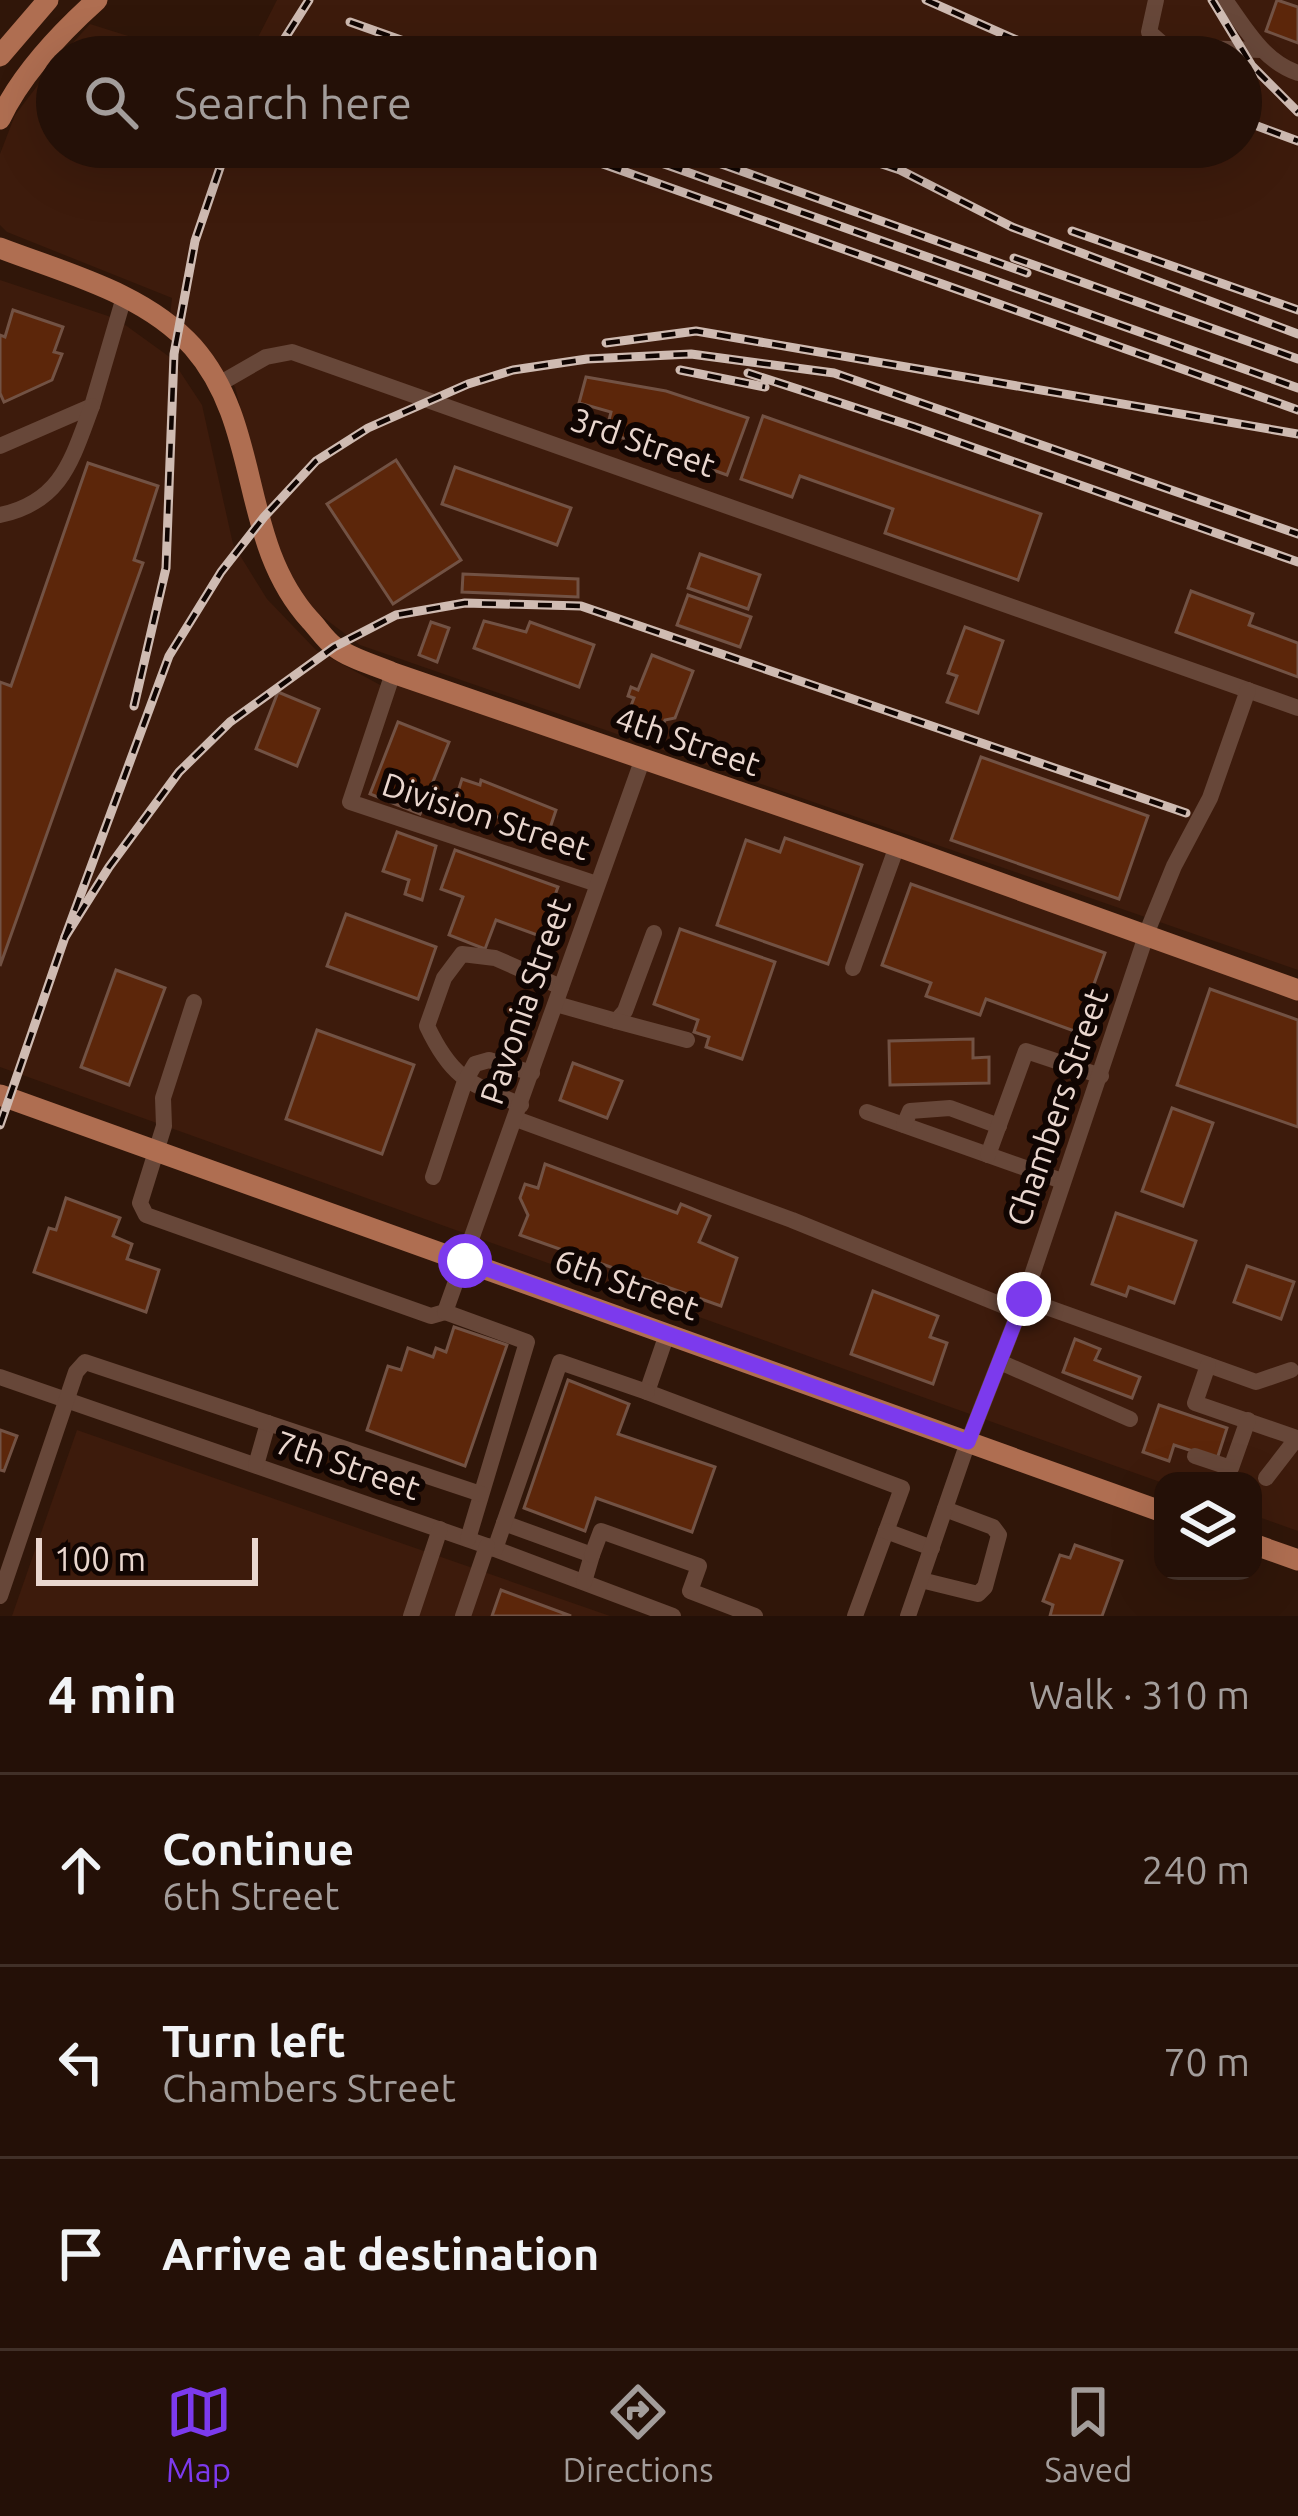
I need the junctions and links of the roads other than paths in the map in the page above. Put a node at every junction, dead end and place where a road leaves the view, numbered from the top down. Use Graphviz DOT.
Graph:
graph roads {
  1 [pos="48,0"];
  2 [pos="97,0"];
  3 [pos="1156,0"];
  4 [pos="1226,0"];
  5 [pos="60,36"];
  6 [pos="1154,36"];
  7 [pos="1251,36"];
  8 [pos="1262,51"];
  9 [pos="0,56"];
  10 [pos="36,67"];
  11 [pos="1290,70"];
  12 [pos="0,119"];
  13 [pos="0,248"];
  14 [pos="124,297"];
  15 [pos="219,384"];
  16 [pos="92,406"];
  17 [pos="0,446"];
  18 [pos="0,515"];
  19 [pos="393,673"];
  20 [pos="1248,690"];
  21 [pos="1298,708"];
  22 [pos="642,761"];
  23 [pos="896,846"];
  24 [pos="597,884"];
  25 [pos="654,934"];
  26 [pos="1146,935"];
  27 [pos="853,968"];
  28 [pos="1298,990"];
  29 [pos="559,996"];
  30 [pos="194,1002"];
  31 [pos="616,1021"];
  32 [pos="687,1040"];
  33 [pos="532,1073"];
  34 [pos="1101,1076"];
  35 [pos="465,1082"];
  36 [pos="0,1095"];
  37 [pos="519,1112"];
  38 [pos="867,1112"];
  39 [pos="904,1125"];
  40 [pos="999,1126"];
  41 [pos="155,1150"];
  42 [pos="988,1155"];
  43 [pos="433,1177"];
  44 [pos="1062,1181"];
  45 [pos="465,1261"];
  46 [pos="1021,1305"];
  47 [pos="446,1312"];
  48 [pos="667,1334"];
  49 [pos="1000,1362"];
  50 [pos="1208,1365"];
  51 [pos="1291,1370"];
  52 [pos="0,1376"];
  53 [pos="647,1392"];
  54 [pos="68,1399"];
  55 [pos="1130,1419"];
  56 [pos="1248,1420"];
  57 [pos="268,1423"];
  58 [pos="968,1442"];
  59 [pos="1195,1456"];
  60 [pos="256,1465"];
  61 [pos="1266,1478"];
  62 [pos="482,1494"];
  63 [pos="946,1509"];
  64 [pos="1154,1509"];
  65 [pos="504,1523"];
  66 [pos="440,1529"];
  67 [pos="886,1531"];
  68 [pos="468,1539"];
  69 [pos="491,1547"];
  70 [pos="1262,1547"];
  71 [pos="932,1548"];
  72 [pos="592,1556"];
  73 [pos="1298,1560"];
  74 [pos="921,1580"];
  75 [pos="584,1582"];
  76 [pos="0,1596"];
  77 [pos="860,1615"];
  78 [pos="411,1616"];
  79 [pos="463,1616"];
  80 [pos="674,1616"];
  81 [pos="754,1616"];
  82 [pos="908,1616"];
  1 -- 9 [label="main road"];
  2 -- 5 [label="main road"];
  3 -- 6 [label="street"];
  4 -- 7 [label="street"];
  8 -- 11 [label="street"];
  10 -- 12 [label="main road"];
  13 -- 14 [label="main road"];
  14 -- 15 [label="main road"];
  14 -- 16 [label="street"];
  15 -- 19 [label="main road, 4th Street"];
  15 -- 20 [label="street, 3rd Street"];
  16 -- 17 [label="street"];
  16 -- 18 [label="street"];
  19 -- 22 [label="main road, 4th Street"];
  19 -- 24 [label="street, Division Street"];
  20 -- 21 [label="street, 3rd Street"];
  20 -- 26 [label="street, Chambers Street"];
  22 -- 23 [label="main road, 4th Street"];
  22 -- 24 [label="street, Pavonia Street"];
  23 -- 26 [label="main road, 4th Street"];
  23 -- 27 [label="street"];
  24 -- 29 [label="street, Pavonia Street"];
  25 -- 31 [label="street"];
  26 -- 28 [label="main road, 4th Street"];
  26 -- 34 [label="street, Chambers Street"];
  29 -- 31 [label="street"];
  29 -- 33 [label="street, Pavonia Street"];
  29 -- 35 [label="street"];
  30 -- 41 [label="street"];
  31 -- 32 [label="street"];
  33 -- 35 [label="street"];
  33 -- 37 [label="street, Pavonia Street"];
  34 -- 40 [label="street"];
  34 -- 44 [label="street, Chambers Street"];
  35 -- 37 [label="street"];
  35 -- 43 [label="street"];
  36 -- 41 [label="main road, 6th Street"];
  37 -- 45 [label="street, Pavonia Street"];
  37 -- 46 [label="street"];
  38 -- 39 [label="street"];
  39 -- 40 [label="street"];
  39 -- 42 [label="street"];
  40 -- 42 [label="street"];
  41 -- 45 [label="main road, 6th Street"];
  41 -- 47 [label="street"];
  42 -- 44 [label="street"];
  44 -- 46 [label="street, Chambers Street"];
  45 -- 47 [label="street, Pavonia Street"];
  45 -- 48 [label="main road, 6th Street"];
  46 -- 49 [label="street, Chambers Street"];
  46 -- 50 [label="street"];
  47 -- 62 [label="street"];
  48 -- 53 [label="street"];
  48 -- 58 [label="main road, 6th Street"];
  49 -- 55 [label="street"];
  49 -- 58 [label="street, Chambers Street"];
  50 -- 51 [label="street"];
  50 -- 56 [label="street"];
  52 -- 54 [label="street, 7th Street"];
  53 -- 65 [label="street"];
  53 -- 67 [label="street"];
  54 -- 57 [label="street"];
  54 -- 60 [label="street, 7th Street"];
  54 -- 76 [label="street"];
  56 -- 59 [label="street"];
  56 -- 61 [label="street"];
  57 -- 60 [label="street"];
  57 -- 62 [label="street"];
  58 -- 63 [label="street, Chambers Street"];
  58 -- 64 [label="main road, 6th Street"];
  60 -- 66 [label="street, 7th Street"];
  62 -- 68 [label="street"];
  63 -- 71 [label="street, Chambers Street"];
  63 -- 74 [label="street"];
  65 -- 69 [label="street"];
  65 -- 72 [label="street"];
  66 -- 68 [label="street, 7th Street"];
  66 -- 78 [label="street"];
  67 -- 71 [label="street"];
  67 -- 77 [label="street"];
  68 -- 69 [label="street, 7th Street"];
  69 -- 75 [label="street, 7th Street"];
  69 -- 79 [label="street"];
  70 -- 73 [label="main road"];
  71 -- 74 [label="street, Chambers Street"];
  72 -- 75 [label="street"];
  72 -- 81 [label="street"];
  74 -- 82 [label="street, Chambers Street"];
  75 -- 80 [label="street, 7th Street"];
}
